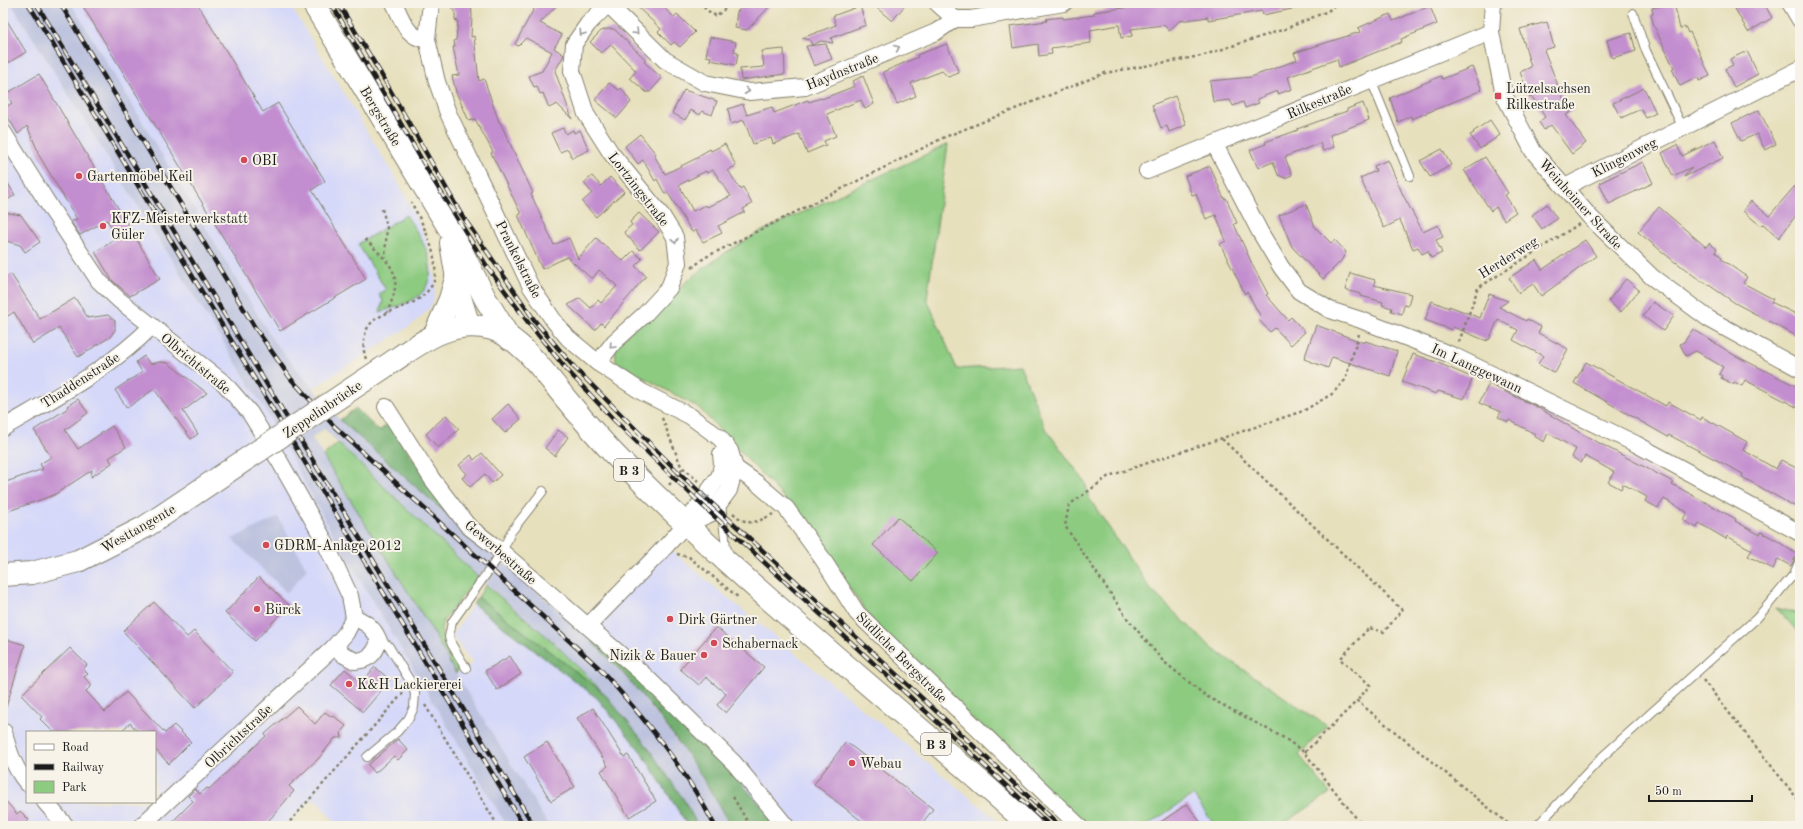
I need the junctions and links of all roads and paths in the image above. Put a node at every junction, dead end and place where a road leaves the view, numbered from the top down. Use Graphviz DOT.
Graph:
graph roads {
  1 [pos="313,3"];
  2 [pos="394,3"];
  3 [pos="431,3"];
  4 [pos="608,3"];
  5 [pos="699,3"];
  6 [pos="732,3"];
  7 [pos="937,3"];
  8 [pos="1064,3"];
  9 [pos="1337,3"];
  10 [pos="1493,3"];
  11 [pos="1790,3"];
  12 [pos="1633,13"];
  13 [pos="955,19"];
  14 [pos="1800,20"];
  15 [pos="1491,32"];
  16 [pos="427,39"];
  17 [pos="1800,69"];
  18 [pos="1371,80"];
  19 [pos="1683,128"];
  20 [pos="3,132"];
  21 [pos="1215,145"];
  22 [pos="1147,171"];
  23 [pos="1410,176"];
  24 [pos="1565,187"];
  25 [pos="382,209"];
  26 [pos="1590,217"];
  27 [pos="426,231"];
  28 [pos="366,239"];
  29 [pos="384,257"];
  30 [pos="466,276"];
  31 [pos="669,288"];
  32 [pos="386,314"];
  33 [pos="376,318"];
  34 [pos="1360,320"];
  35 [pos="152,326"];
  36 [pos="469,326"];
  37 [pos="435,334"];
  38 [pos="510,339"];
  39 [pos="1454,356"];
  40 [pos="598,363"];
  41 [pos="1800,369"];
  42 [pos="386,407"];
  43 [pos="3,428"];
  44 [pos="1222,439"];
  45 [pos="260,450"];
  46 [pos="728,466"];
  47 [pos="543,491"];
  48 [pos="721,502"];
  49 [pos="685,525"];
  50 [pos="1800,533"];
  51 [pos="502,552"];
  52 [pos="1800,560"];
  53 [pos="733,567"];
  54 [pos="3,575"];
  55 [pos="354,617"];
  56 [pos="588,626"];
  57 [pos="379,641"];
  58 [pos="334,646"];
  59 [pos="466,668"];
  60 [pos="1696,672"];
  61 [pos="412,684"];
  62 [pos="1357,701"];
  63 [pos="4,732"];
  64 [pos="1304,752"];
  65 [pos="367,758"];
  66 [pos="26,782"];
  67 [pos="733,797"];
  68 [pos="1800,802"];
  69 [pos="46,803"];
  70 [pos="66,826"];
  71 [pos="141,826"];
  72 [pos="286,826"];
  73 [pos="498,826"];
  74 [pos="750,826"];
  75 [pos="786,826"];
  76 [pos="1030,826"];
  77 [pos="1079,826"];
  78 [pos="1365,826"];
  79 [pos="1511,826"];
  80 [pos="1537,826"];
  1 -- 30 [label="main road, Bergstraße"];
  2 -- 16 [label="street"];
  3 -- 16 [label="street, Prankelstraße"];
  4 -- 13 [label="street, Haydnstraße, one-way"];
  4 -- 31 [label="street, Lortzingstraße, one-way"];
  5 -- 6 [label="path"];
  7 -- 13 [label="street"];
  8 -- 13 [label="street"];
  9 -- 31 [label="path"];
  10 -- 15 [label="street, Weinheimer Straße"];
  11 -- 14 [label="street"];
  12 -- 19 [label="lane"];
  15 -- 18 [label="street, Rilkestraße"];
  15 -- 24 [label="street, Weinheimer Straße"];
  16 -- 40 [label="street, Prankelstraße"];
  17 -- 19 [label="street, Klingenweg"];
  18 -- 21 [label="street, Rilkestraße"];
  18 -- 23 [label="lane"];
  19 -- 24 [label="street, Klingenweg"];
  20 -- 35 [label="street, Olbrichtstraße"];
  21 -- 22 [label="street, Rilkestraße"];
  21 -- 34 [label="street, Im Langgewann"];
  24 -- 26 [label="street, Weinheimer Straße"];
  25 -- 29 [label="path"];
  26 -- 39 [label="path, Herderweg"];
  26 -- 41 [label="street, Weinheimer Straße"];
  27 -- 32 [label="path"];
  28 -- 29 [label="path"];
  29 -- 32 [label="path"];
  30 -- 36 [label="main road"];
  30 -- 37 [label="main road"];
  30 -- 38 [label="main road, Bergstraße"];
  31 -- 40 [label="street, Lortzingstraße, one-way"];
  32 -- 33 [label="path"];
  34 -- 39 [label="street, Im Langgewann"];
  34 -- 44 [label="path"];
  35 -- 43 [label="street, Thaddenstraße"];
  35 -- 55 [label="street, Olbrichtstraße"];
  36 -- 37 [label="main road"];
  36 -- 38 [label="main road, B 3"];
  37 -- 45 [label="main road, Zeppelinbrücke, bridge"];
  38 -- 49 [label="main road, B 3"];
  39 -- 50 [label="street, Im Langgewann"];
  40 -- 46 [label="street, Prankelstraße"];
  42 -- 51 [label="street, Gewerbestraße"];
  44 -- 62 [label="path"];
  44 -- 64 [label="path"];
  45 -- 54 [label="main road, Westtangente"];
  46 -- 48 [label="street, Prankelstraße"];
  46 -- 49 [label="street, Prankelstraße, one-way"];
  46 -- 77 [label="street, Südliche Bergstraße"];
  47 -- 51 [label="lane"];
  48 -- 49 [label="street, Prankelstraße"];
  48 -- 53 [label="lane"];
  49 -- 53 [label="main road, B 3"];
  49 -- 56 [label="street"];
  51 -- 56 [label="street, Gewerbestraße"];
  51 -- 59 [label="lane"];
  52 -- 60 [label="lane"];
  53 -- 76 [label="main road, B 3"];
  55 -- 57 [label="street"];
  55 -- 58 [label="street, Olbrichtstraße"];
  56 -- 75 [label="street, Gewerbestraße"];
  57 -- 58 [label="street"];
  57 -- 61 [label="lane"];
  58 -- 71 [label="street, Olbrichtstraße"];
  60 -- 68 [label="path"];
  60 -- 80 [label="lane"];
  61 -- 65 [label="lane"];
  61 -- 72 [label="path"];
  61 -- 73 [label="path"];
  62 -- 64 [label="path"];
  62 -- 79 [label="path"];
  63 -- 66 [label="street"];
  64 -- 78 [label="path"];
  67 -- 74 [label="path"];
  69 -- 70 [label="street"];
}
